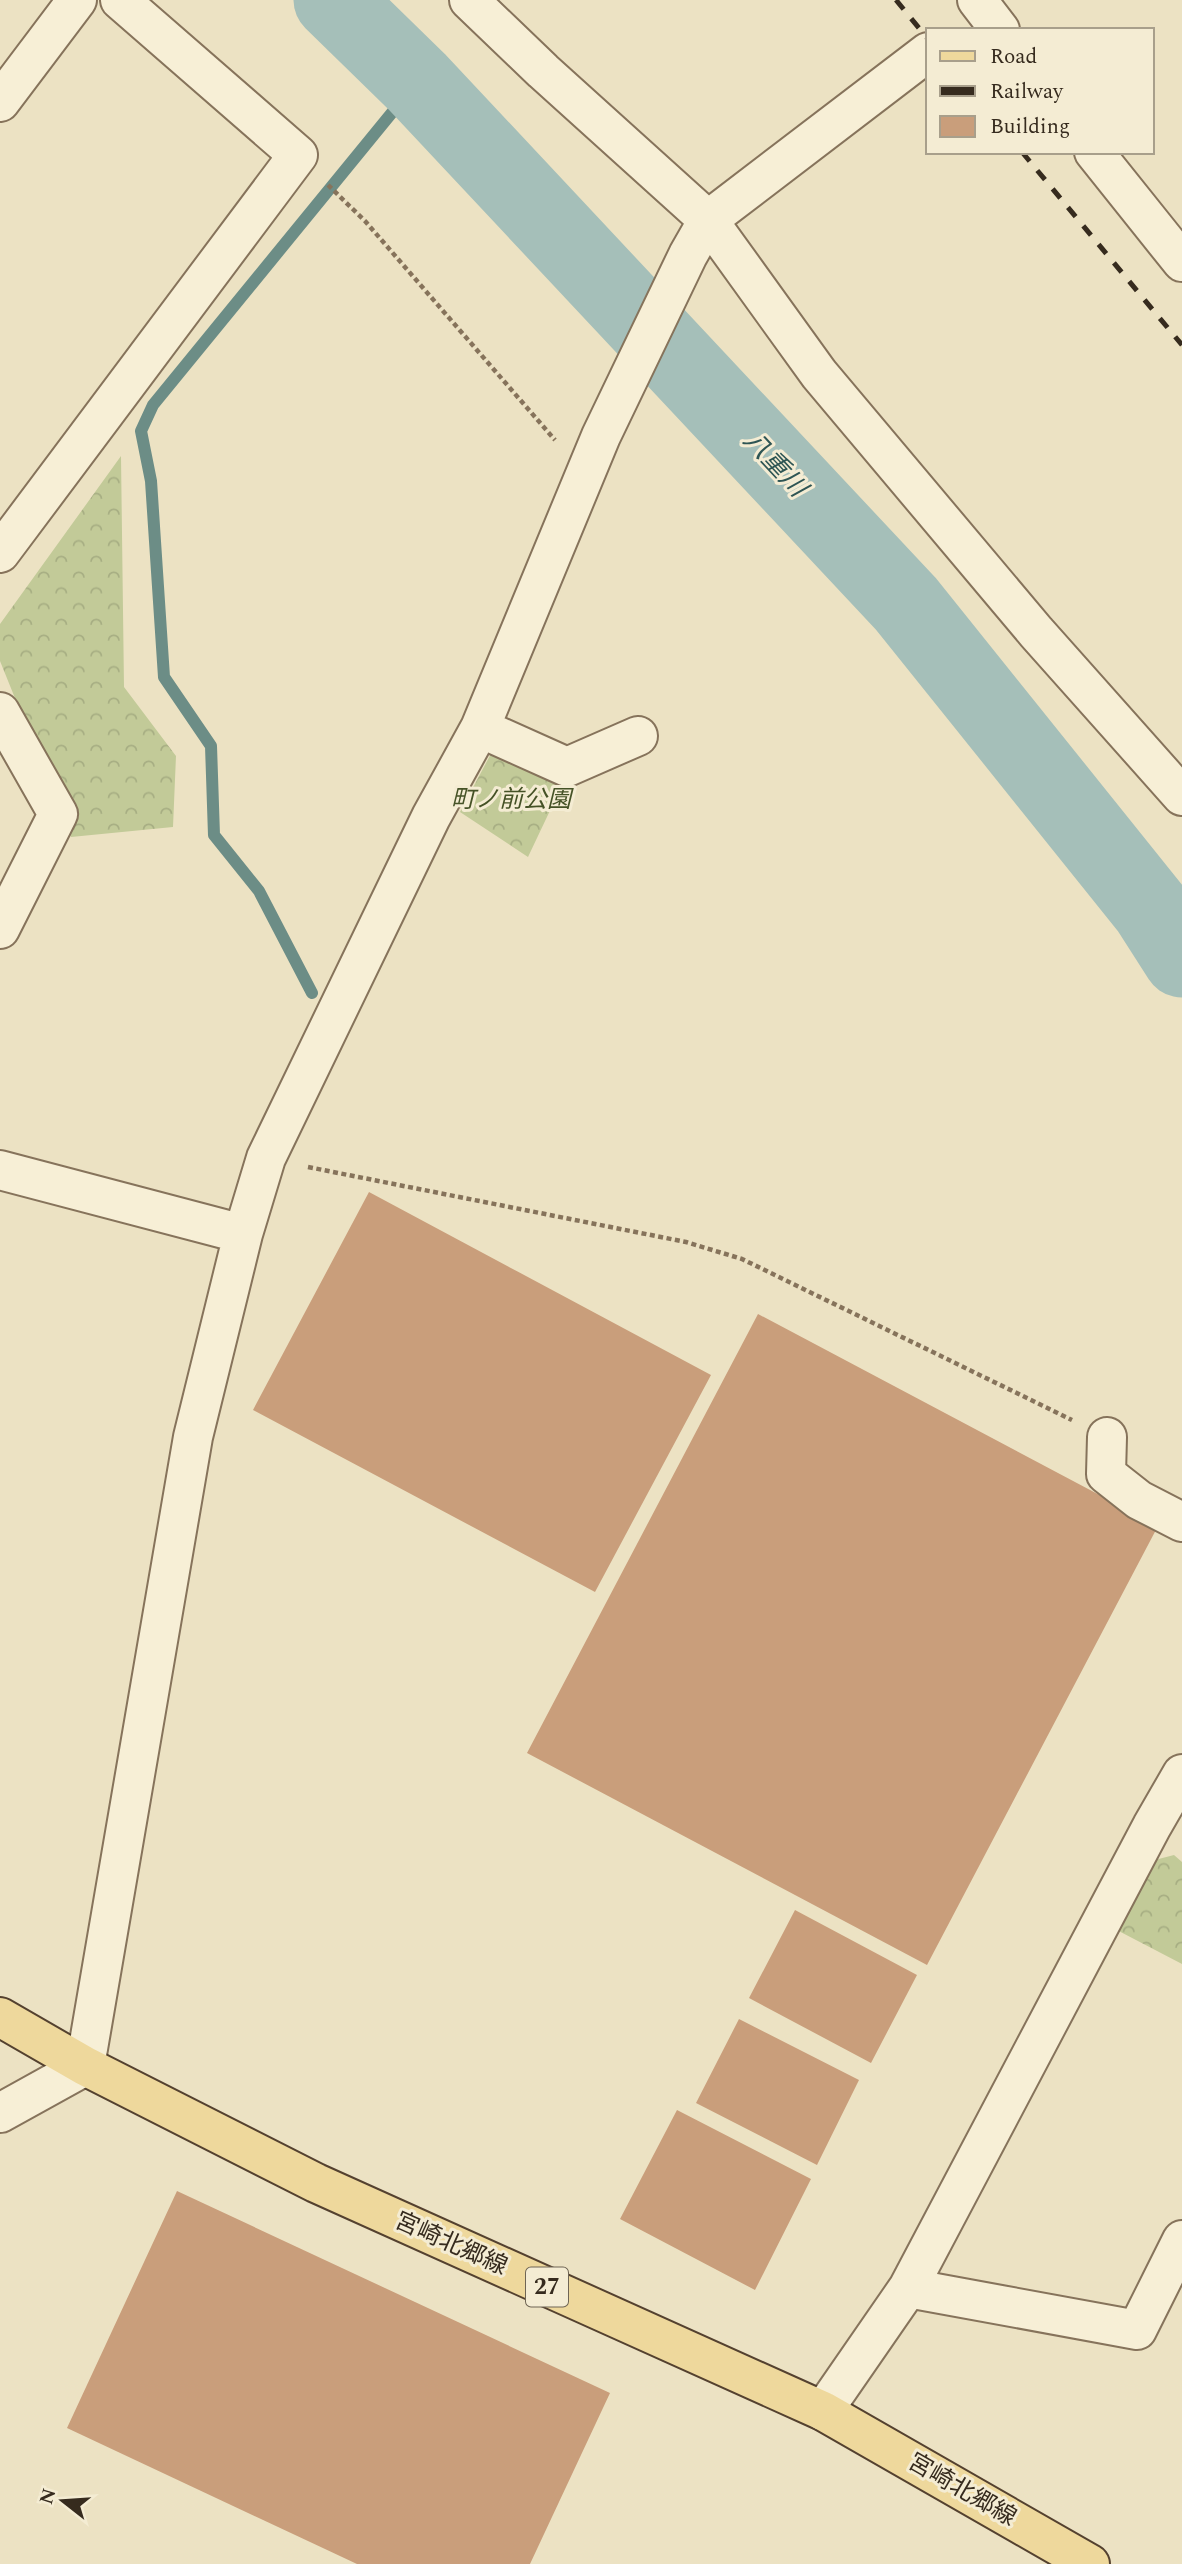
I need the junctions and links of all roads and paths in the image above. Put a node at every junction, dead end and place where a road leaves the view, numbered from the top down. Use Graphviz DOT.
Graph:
graph roads {
  1 [pos="77,0"];
  2 [pos="120,0"];
  3 [pos="469,0"];
  4 [pos="926,53"];
  5 [pos="0,102"];
  6 [pos="1096,154"];
  7 [pos="298,155"];
  8 [pos="708,220"];
  9 [pos="1182,262"];
  10 [pos="585,474"];
  11 [pos="0,553"];
  12 [pos="0,712"];
  13 [pos="480,728"];
  14 [pos="638,736"];
  15 [pos="1182,796"];
  16 [pos="0,929"];
  17 [pos="266,1158"];
  18 [pos="0,1170"];
  19 [pos="243,1234"];
  20 [pos="1107,1437"];
  21 [pos="1182,1522"];
  22 [pos="1182,1774"];
  23 [pos="1167,1833"];
  24 [pos="0,2017"];
  25 [pos="86,2066"];
  26 [pos="0,2113"];
  27 [pos="1182,2240"];
  28 [pos="908,2288"];
  29 [pos="823,2411"];
  30 [pos="1090,2564"];
  1 -- 5 [label="street"];
  2 -- 7 [label="street"];
  3 -- 8 [label="street"];
  4 -- 8 [label="street"];
  6 -- 9 [label="street"];
  7 -- 10 [label="path"];
  7 -- 11 [label="street"];
  8 -- 10 [label="street"];
  8 -- 15 [label="street"];
  10 -- 13 [label="street"];
  12 -- 16 [label="street"];
  13 -- 14 [label="street"];
  13 -- 17 [label="street"];
  17 -- 19 [label="street"];
  17 -- 20 [label="path"];
  18 -- 19 [label="street"];
  19 -- 25 [label="street"];
  20 -- 21 [label="street"];
  22 -- 23 [label="street"];
  23 -- 28 [label="street"];
  24 -- 25 [label="main road, 宮崎北郷線 / 27"];
  25 -- 26 [label="street"];
  25 -- 29 [label="main road, 宮崎北郷線 / 27"];
  27 -- 28 [label="street"];
  28 -- 29 [label="street"];
  29 -- 30 [label="main road, 宮崎北郷線 / 27"];
}
